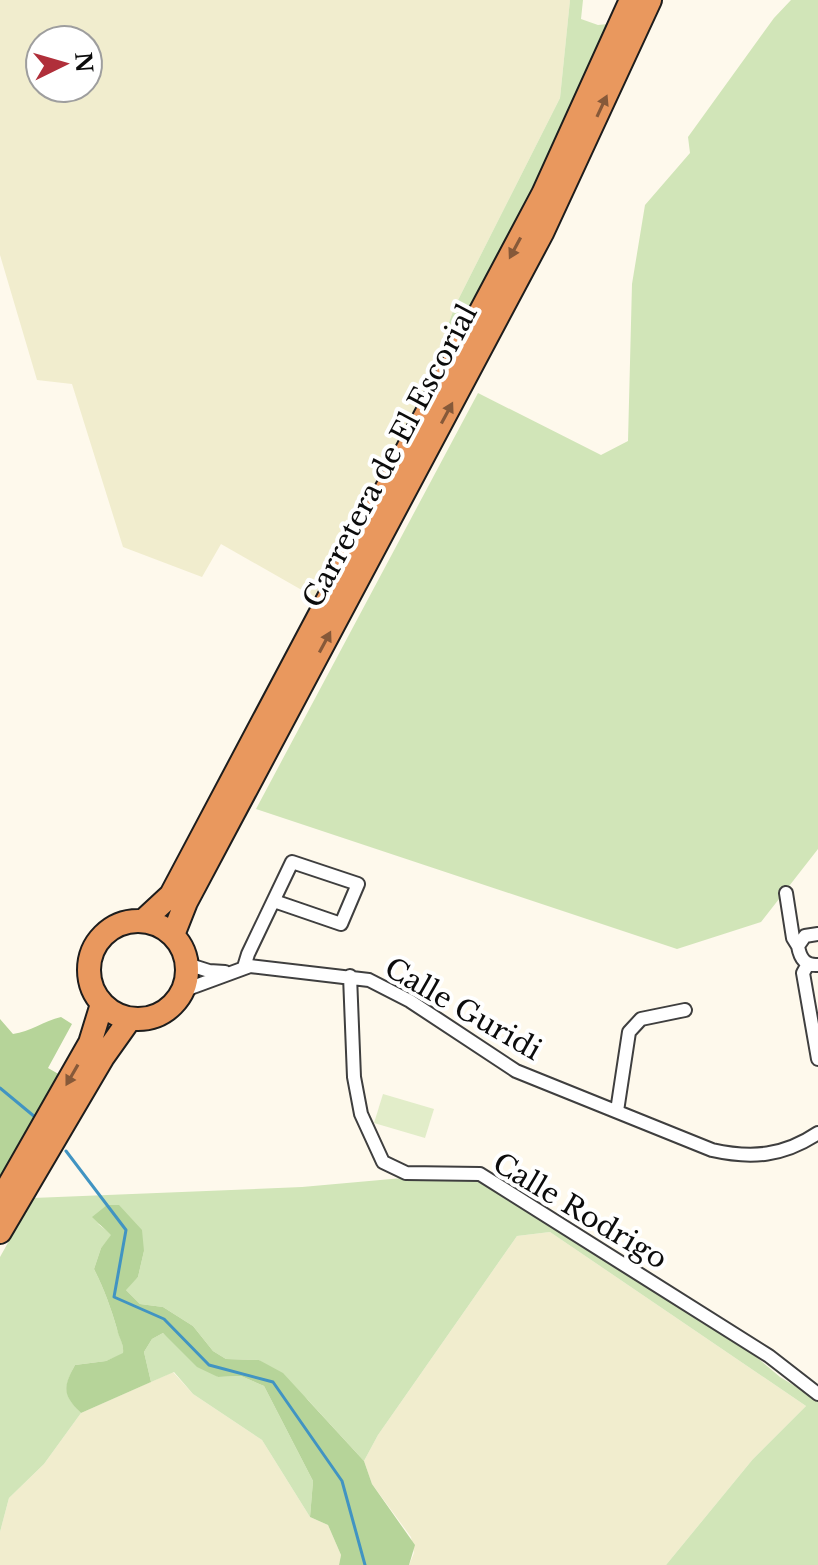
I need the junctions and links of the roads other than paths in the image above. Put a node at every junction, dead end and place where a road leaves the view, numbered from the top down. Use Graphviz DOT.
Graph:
graph roads {
  1 [pos="631,0"];
  2 [pos="650,0"];
  3 [pos="786,893"];
  4 [pos="274,901"];
  5 [pos="144,920"];
  6 [pos="818,934"];
  7 [pos="173,935"];
  8 [pos="798,946"];
  9 [pos="187,964"];
  10 [pos="813,964"];
  11 [pos="238,969"];
  12 [pos="350,976"];
  13 [pos="182,991"];
  14 [pos="102,1004"];
  15 [pos="685,1010"];
  16 [pos="130,1019"];
  17 [pos="818,1059"];
  18 [pos="617,1111"];
  19 [pos="818,1133"];
  20 [pos="0,1201"];
  21 [pos="0,1232"];
  22 [pos="818,1394"];
  1 -- 5 [label="highway, Carretera de El Escorial, one-way"];
  7 -- 2 [label="highway, Carretera de El Escorial, one-way"];
  3 -- 8 [label="street"];
  4 -- 4 [label="street"];
  4 -- 11 [label="street"];
  5 -- 7 [label="highway"];
  5 -- 14 [label="highway"];
  6 -- 8 [label="street"];
  7 -- 9 [label="highway"];
  8 -- 10 [label="street"];
  9 -- 11 [label="street, Calle Guridi"];
  9 -- 13 [label="highway"];
  10 -- 17 [label="street"];
  11 -- 12 [label="street, Calle Guridi"];
  11 -- 13 [label="street, Calle Guridi"];
  12 -- 18 [label="street, Calle Guridi"];
  12 -- 22 [label="street, Calle Rodrigo"];
  13 -- 16 [label="highway"];
  14 -- 16 [label="highway"];
  14 -- 20 [label="highway, one-way"];
  15 -- 18 [label="street"];
  16 -- 21 [label="highway"];
  18 -- 19 [label="street, Calle Guridi"];
}
